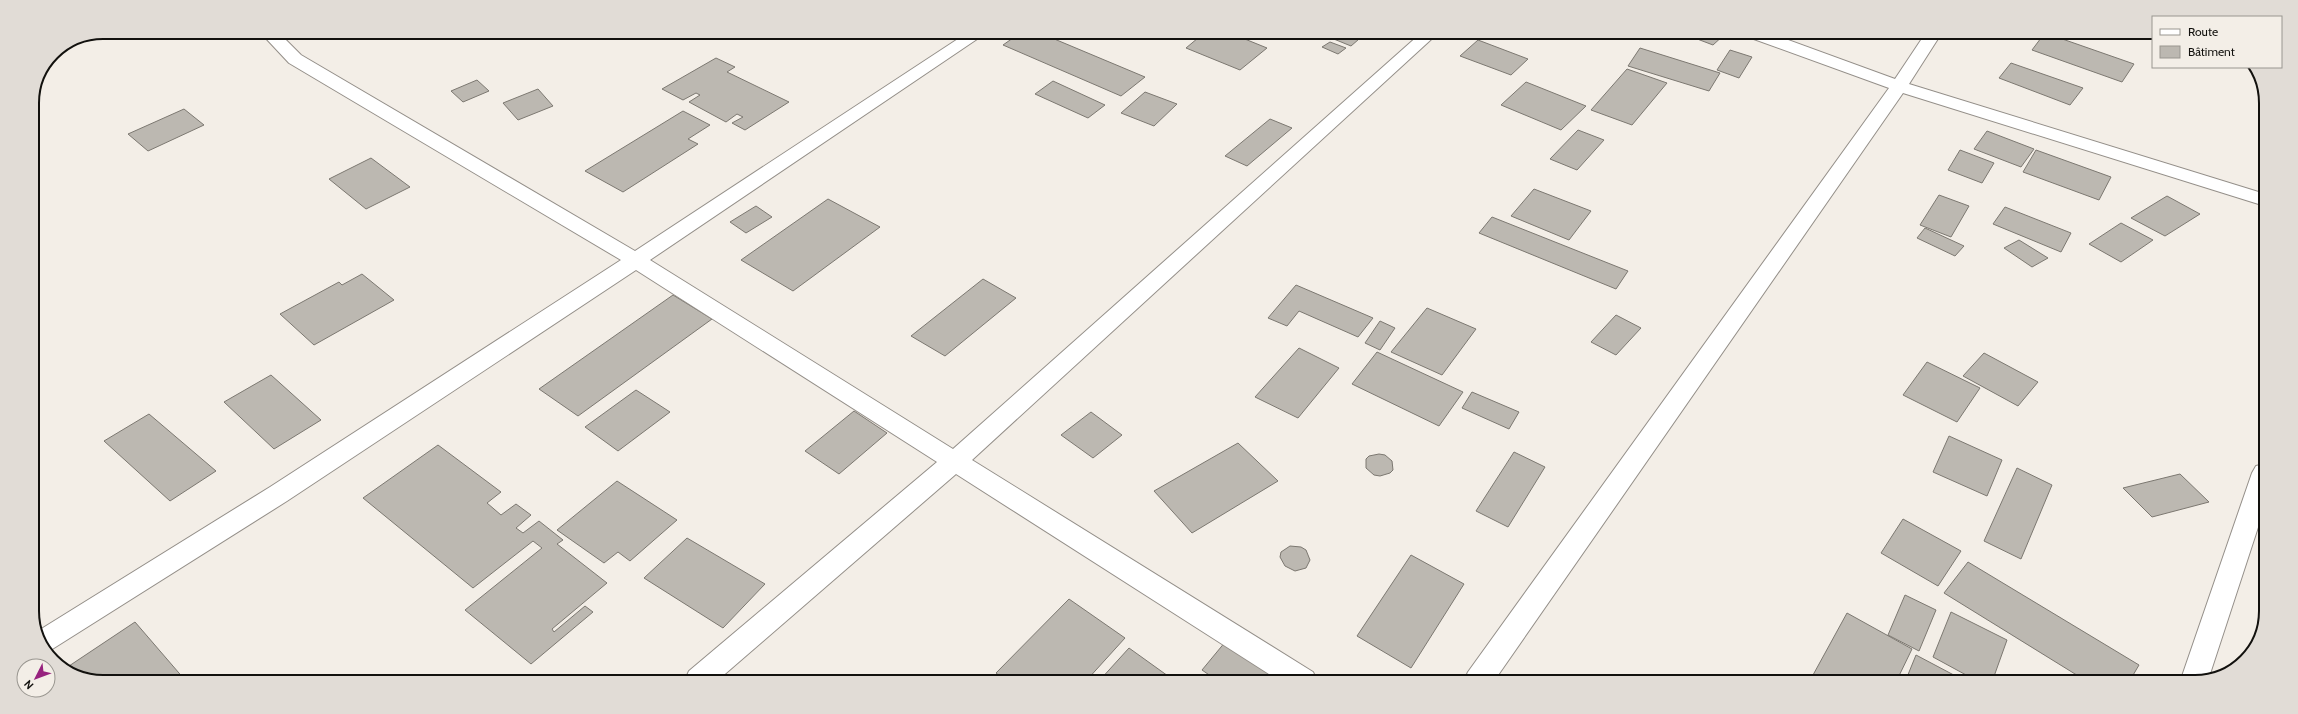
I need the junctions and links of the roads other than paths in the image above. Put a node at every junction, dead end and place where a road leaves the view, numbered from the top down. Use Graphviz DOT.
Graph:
graph roads {
  1 [pos="275,39"];
  2 [pos="969,39"];
  3 [pos="1423,39"];
  4 [pos="1771,39"];
  5 [pos="1930,39"];
  6 [pos="1899,86"];
  7 [pos="2259,198"];
  8 [pos="634,260"];
  9 [pos="954,462"];
  10 [pos="2259,488"];
  11 [pos="46,640"];
  12 [pos="705,675"];
  13 [pos="1293,675"];
  14 [pos="1482,675"];
  15 [pos="2196,675"];
  1 -- 8 [label="street"];
  2 -- 8 [label="street"];
  3 -- 9 [label="street"];
  4 -- 6 [label="street"];
  5 -- 6 [label="street"];
  6 -- 7 [label="street"];
  6 -- 14 [label="street"];
  8 -- 9 [label="street"];
  8 -- 11 [label="street"];
  9 -- 12 [label="street"];
  9 -- 13 [label="street"];
  10 -- 15 [label="street"];
}
